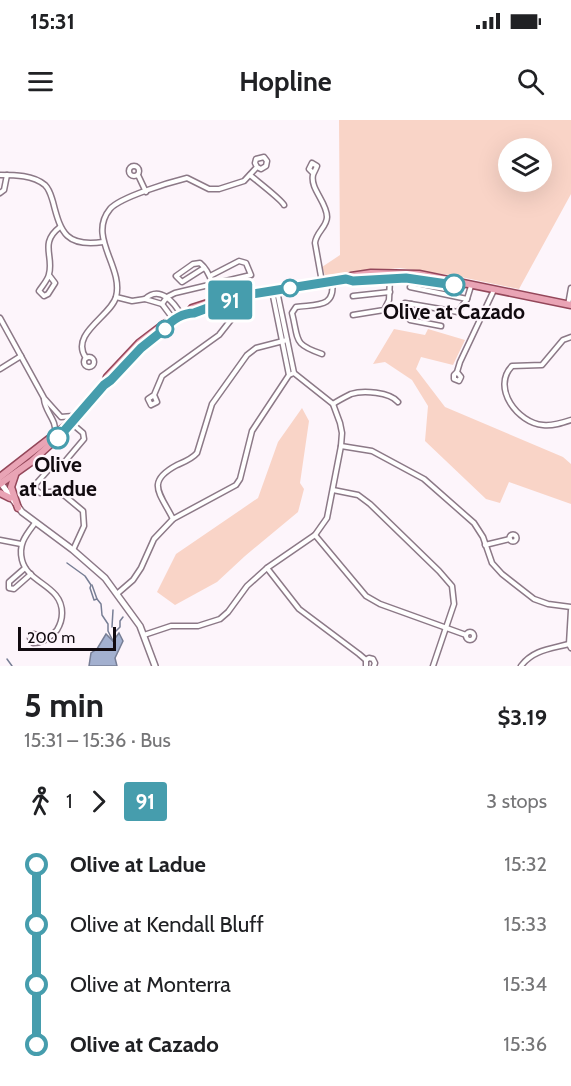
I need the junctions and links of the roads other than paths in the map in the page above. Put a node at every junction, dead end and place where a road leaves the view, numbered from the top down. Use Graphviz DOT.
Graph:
graph roads {
  1 [pos="257,167"];
  2 [pos="313,173"];
  3 [pos="0,175"];
  4 [pos="8,175"];
  5 [pos="138,175"];
  6 [pos="250,175"];
  7 [pos="146,192"];
  8 [pos="0,193"];
  9 [pos="284,205"];
  10 [pos="60,227"];
  11 [pos="103,242"];
  12 [pos="204,268"];
  13 [pos="49,275"];
  14 [pos="390,275"];
  15 [pos="210,276"];
  16 [pos="332,281"];
  17 [pos="212,283"];
  18 [pos="322,283"];
  19 [pos="467,285"];
  20 [pos="410,287"];
  21 [pos="571,288"];
  22 [pos="274,290"];
  23 [pos="494,290"];
  24 [pos="183,291"];
  25 [pos="390,291"];
  26 [pos="240,296"];
  27 [pos="353,296"];
  28 [pos="116,297"];
  29 [pos="167,297"];
  30 [pos="144,299"];
  31 [pos="467,299"];
  32 [pos="230,301"];
  33 [pos="405,303"];
  34 [pos="162,304"];
  35 [pos="175,304"];
  36 [pos="411,304"];
  37 [pos="569,305"];
  38 [pos="185,315"];
  39 [pos="234,315"];
  40 [pos="353,315"];
  41 [pos="0,318"];
  42 [pos="172,321"];
  43 [pos="441,326"];
  44 [pos="571,337"];
  45 [pos="284,341"];
  46 [pos="322,354"];
  47 [pos="21,356"];
  48 [pos="86,358"];
  49 [pos="0,369"];
  50 [pos="457,372"];
  51 [pos="294,373"];
  52 [pos="289,375"];
  53 [pos="154,395"];
  54 [pos="44,398"];
  55 [pos="398,402"];
  56 [pos="333,404"];
  57 [pos="77,415"];
  58 [pos="571,420"];
  59 [pos="70,422"];
  60 [pos="55,434"];
  61 [pos="341,446"];
  62 [pos="0,469"];
  63 [pos="15,470"];
  64 [pos="0,477"];
  65 [pos="0,483"];
  66 [pos="333,490"];
  67 [pos="0,494"];
  68 [pos="10,498"];
  69 [pos="18,508"];
  70 [pos="173,519"];
  71 [pos="35,522"];
  72 [pos="315,535"];
  73 [pos="510,539"];
  74 [pos="0,540"];
  75 [pos="21,544"];
  76 [pos="485,545"];
  77 [pos="73,550"];
  78 [pos="25,568"];
  79 [pos="267,568"];
  80 [pos="31,574"];
  81 [pos="118,593"];
  82 [pos="571,609"];
  83 [pos="446,628"];
  84 [pos="144,635"];
  85 [pos="466,635"];
  86 [pos="46,638"];
  87 [pos="570,646"];
  88 [pos="366,660"];
  89 [pos="155,666"];
  90 [pos="366,666"];
  91 [pos="374,666"];
  92 [pos="433,666"];
  93 [pos="521,666"];
  1 -- 6 [label="street"];
  2 -- 18 [label="street"];
  3 -- 4 [label="street"];
  4 -- 8 [label="street"];
  4 -- 10 [label="street"];
  5 -- 7 [label="street"];
  6 -- 7 [label="street"];
  6 -- 9 [label="street"];
  7 -- 11 [label="street"];
  10 -- 11 [label="street"];
  10 -- 13 [label="street"];
  11 -- 28 [label="street"];
  12 -- 12 [label="street"];
  12 -- 15 [label="street"];
  13 -- 13 [label="street"];
  14 -- 16 [label="main road"];
  14 -- 19 [label="main road"];
  14 -- 25 [label="street"];
  15 -- 17 [label="street"];
  15 -- 17 [label="street"];
  16 -- 18 [label="main road"];
  16 -- 46 [label="street"];
  17 -- 24 [label="street"];
  18 -- 22 [label="main road"];
  19 -- 23 [label="main road"];
  19 -- 31 [label="street"];
  20 -- 31 [label="street"];
  21 -- 37 [label="street"];
  22 -- 26 [label="main road"];
  22 -- 45 [label="street"];
  23 -- 37 [label="main road"];
  23 -- 50 [label="street"];
  24 -- 29 [label="street"];
  24 -- 35 [label="street"];
  25 -- 27 [label="street"];
  25 -- 40 [label="street"];
  26 -- 32 [label="main road"];
  26 -- 38 [label="main road"];
  26 -- 39 [label="street"];
  28 -- 30 [label="street"];
  28 -- 48 [label="street"];
  29 -- 30 [label="street"];
  29 -- 34 [label="street"];
  29 -- 35 [label="street"];
  30 -- 34 [label="street"];
  31 -- 36 [label="street"];
  32 -- 38 [label="main road"];
  32 -- 39 [label="street"];
  33 -- 36 [label="street"];
  34 -- 42 [label="street"];
  35 -- 38 [label="street"];
  36 -- 43 [label="street"];
  38 -- 42 [label="main road"];
  39 -- 53 [label="street"];
  41 -- 47 [label="street"];
  42 -- 57 [label="main road"];
  44 -- 58 [label="street"];
  45 -- 51 [label="street"];
  45 -- 52 [label="street"];
  45 -- 70 [label="street"];
  47 -- 49 [label="street"];
  47 -- 54 [label="street"];
  51 -- 52 [label="street"];
  51 -- 56 [label="street"];
  52 -- 70 [label="street"];
  54 -- 57 [label="street"];
  54 -- 60 [label="street"];
  55 -- 56 [label="street"];
  56 -- 61 [label="street"];
  57 -- 59 [label="main road"];
  59 -- 60 [label="main road"];
  59 -- 63 [label="main road"];
  59 -- 77 [label="street"];
  60 -- 63 [label="main road"];
  61 -- 66 [label="street"];
  61 -- 76 [label="street"];
  62 -- 63 [label="main road"];
  63 -- 64 [label="main road"];
  63 -- 65 [label="main road"];
  63 -- 69 [label="main road"];
  65 -- 68 [label="main road"];
  66 -- 72 [label="street"];
  66 -- 83 [label="street"];
  67 -- 68 [label="main road"];
  68 -- 69 [label="main road"];
  69 -- 71 [label="main road"];
  70 -- 81 [label="street"];
  71 -- 75 [label="street"];
  71 -- 77 [label="main road"];
  72 -- 79 [label="street"];
  72 -- 83 [label="street"];
  73 -- 76 [label="street"];
  74 -- 75 [label="street"];
  75 -- 78 [label="street"];
  76 -- 82 [label="street"];
  77 -- 81 [label="main road"];
  78 -- 80 [label="street"];
  78 -- 80 [label="street"];
  79 -- 84 [label="street"];
  79 -- 88 [label="street"];
  80 -- 86 [label="street"];
  81 -- 84 [label="main road"];
  82 -- 87 [label="street"];
  83 -- 85 [label="street"];
  83 -- 92 [label="street"];
  84 -- 89 [label="main road"];
  87 -- 93 [label="street"];
  88 -- 90 [label="street"];
  88 -- 91 [label="street"];
}
